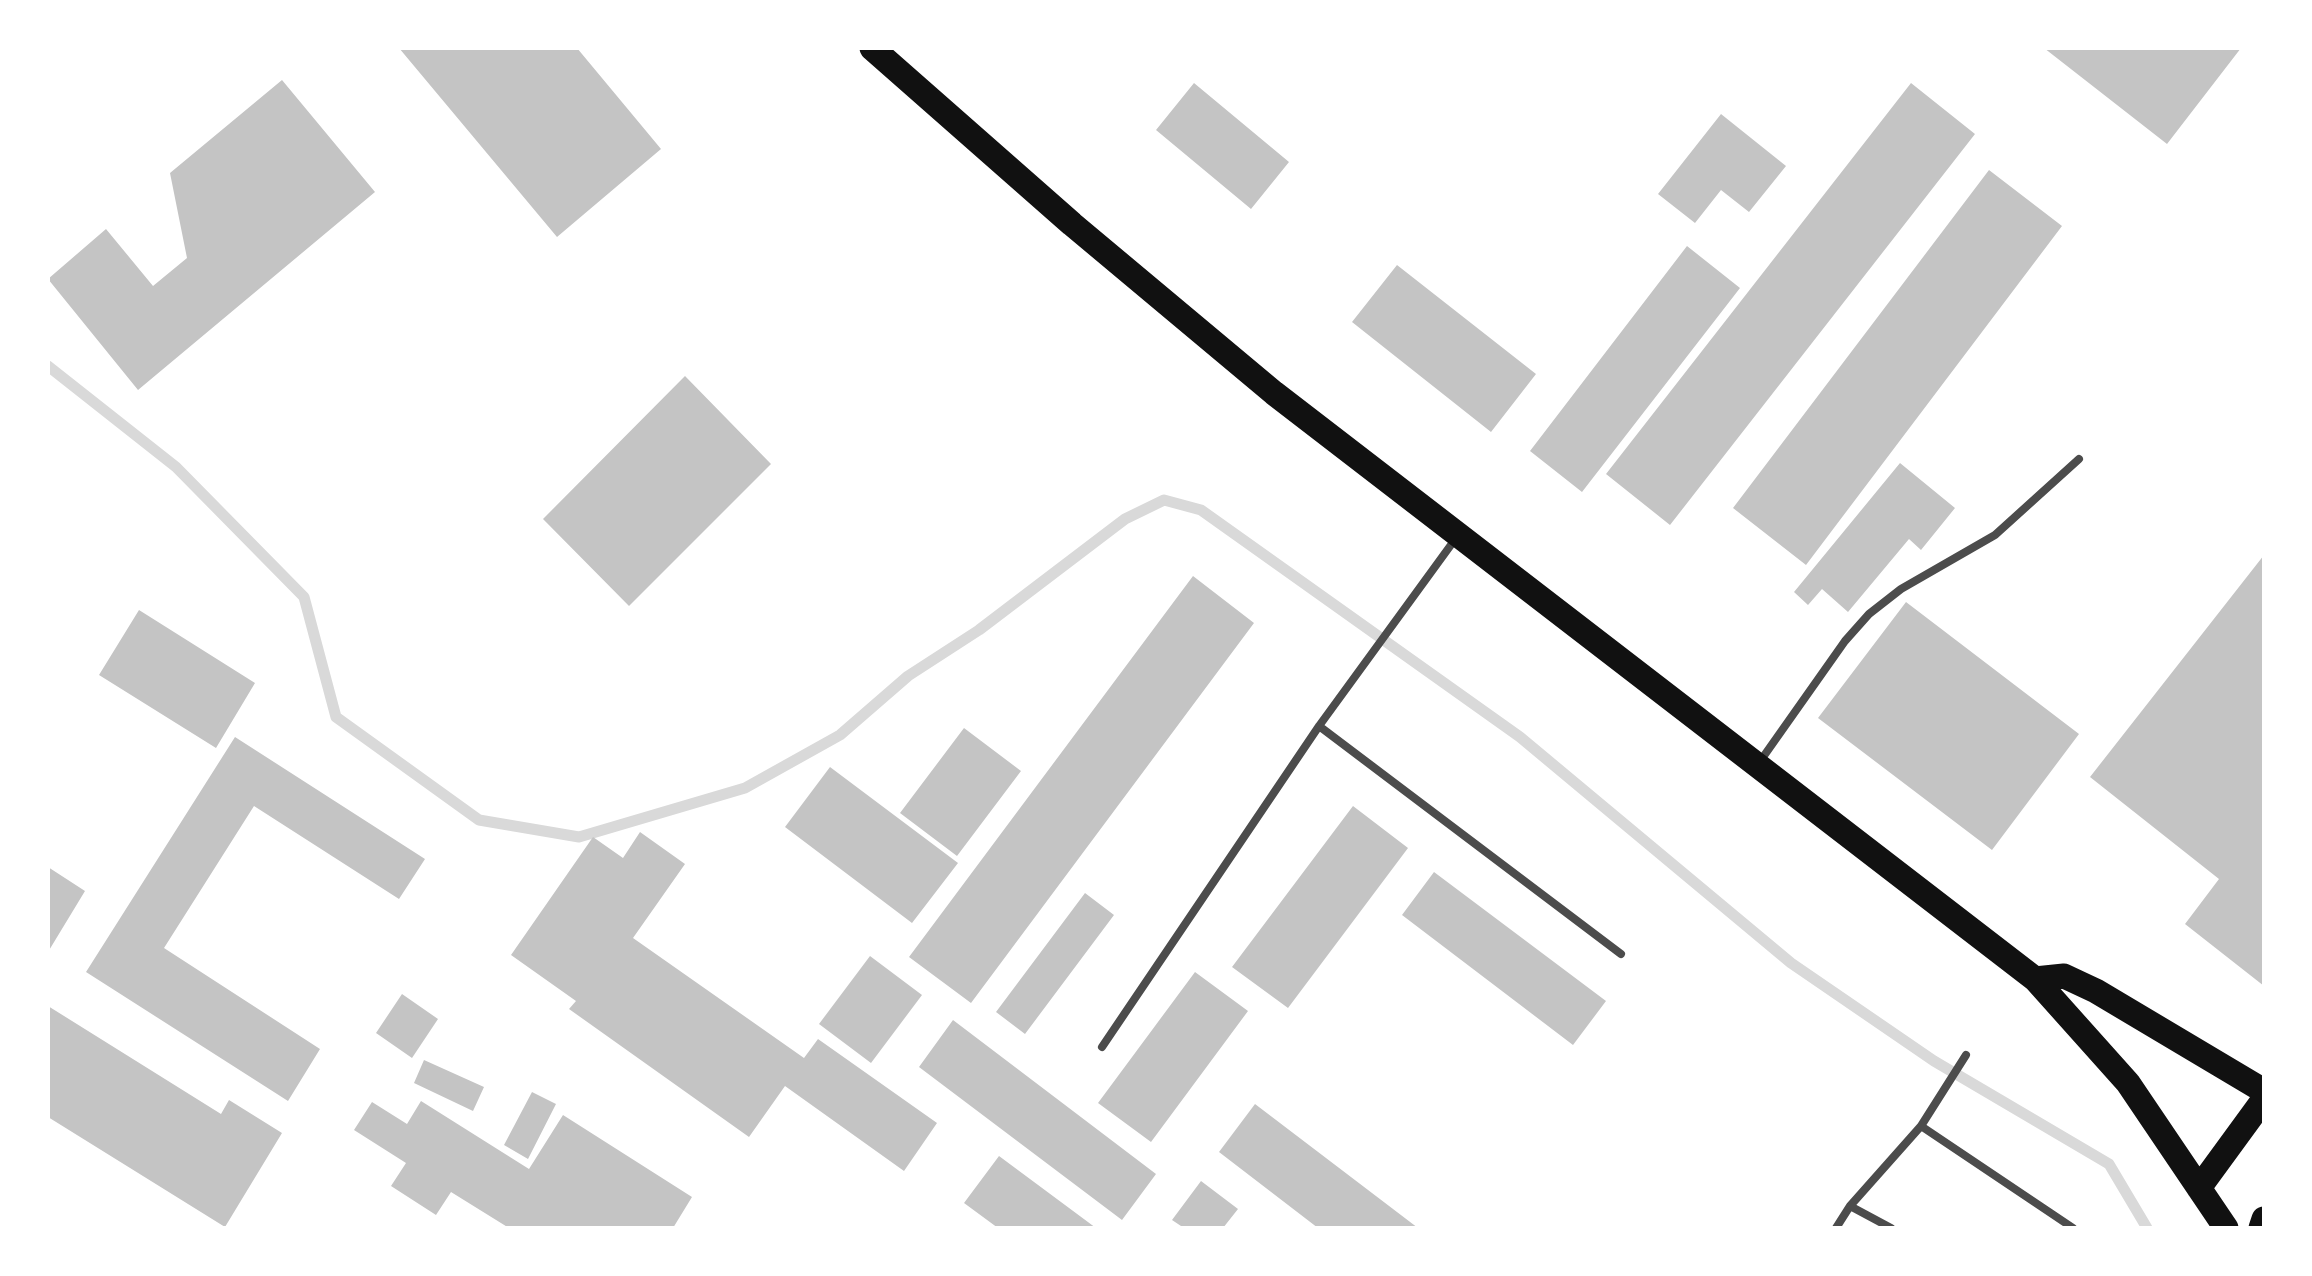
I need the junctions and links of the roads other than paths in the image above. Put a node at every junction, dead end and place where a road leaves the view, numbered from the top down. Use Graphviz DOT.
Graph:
graph roads {
  1 [pos="872,48"];
  2 [pos="2079,460"];
  3 [pos="1457,537"];
  4 [pos="1319,726"];
  5 [pos="1758,764"];
  6 [pos="1621,954"];
  7 [pos="2035,979"];
  8 [pos="1102,1047"];
  9 [pos="1966,1055"];
  10 [pos="2264,1091"];
  11 [pos="2264,1099"];
  12 [pos="1921,1126"];
  13 [pos="2200,1188"];
  14 [pos="1850,1206"];
  15 [pos="2264,1219"];
  16 [pos="1836,1228"];
  17 [pos="1891,1228"];
  18 [pos="2074,1228"];
  19 [pos="2226,1228"];
  20 [pos="2262,1228"];
  1 -- 3 [label="main road"];
  2 -- 5 [label="lane"];
  3 -- 4 [label="lane"];
  3 -- 5 [label="main road"];
  4 -- 6 [label="lane"];
  4 -- 8 [label="lane"];
  5 -- 7 [label="main road"];
  7 -- 10 [label="main road"];
  7 -- 13 [label="main road"];
  9 -- 12 [label="lane"];
  11 -- 13 [label="main road"];
  12 -- 14 [label="lane"];
  12 -- 18 [label="lane"];
  13 -- 19 [label="main road"];
  14 -- 16 [label="lane"];
  14 -- 17 [label="lane"];
  15 -- 20 [label="main road"];
}
